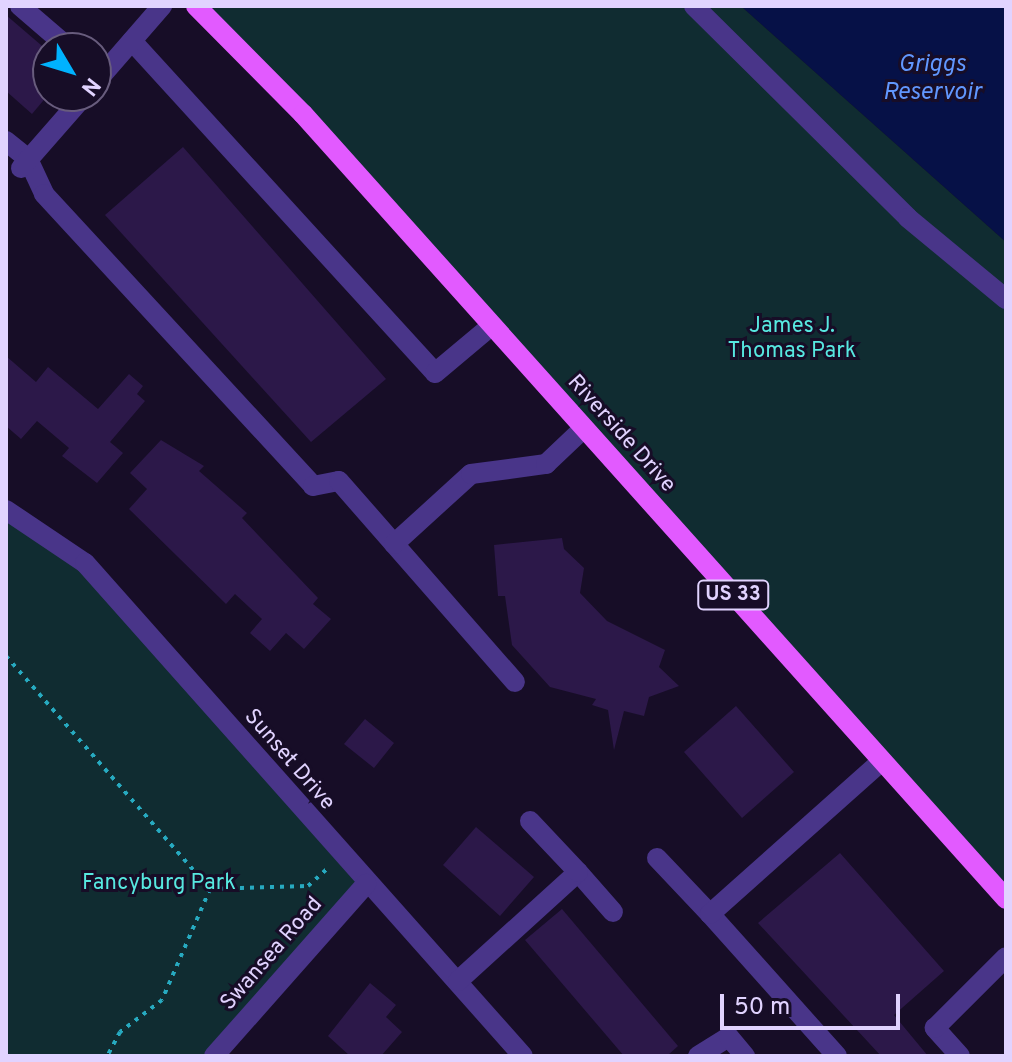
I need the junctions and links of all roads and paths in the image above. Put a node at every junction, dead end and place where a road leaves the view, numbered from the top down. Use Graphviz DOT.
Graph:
graph roads {
  1 [pos="20,6"];
  2 [pos="162,6"];
  3 [pos="196,6"];
  4 [pos="694,6"];
  5 [pos="50,32"];
  6 [pos="132,41"];
  7 [pos="112,62"];
  8 [pos="70,112"];
  9 [pos="6,141"];
  10 [pos="23,165"];
  11 [pos="1006,299"];
  12 [pos="491,326"];
  13 [pos="584,428"];
  14 [pos="6,510"];
  15 [pos="394,544"];
  16 [pos="6,656"];
  17 [pos="515,682"];
  18 [pos="882,761"];
  19 [pos="530,821"];
  20 [pos="657,858"];
  21 [pos="330,865"];
  22 [pos="578,872"];
  23 [pos="366,884"];
  24 [pos="210,889"];
  25 [pos="1006,899"];
  26 [pos="613,912"];
  27 [pos="710,914"];
  28 [pos="1006,957"];
  29 [pos="458,981"];
  30 [pos="107,1056"];
  31 [pos="214,1056"];
  32 [pos="523,1056"];
  33 [pos="698,1056"];
  34 [pos="745,1056"];
  35 [pos="837,1056"];
  36 [pos="960,1056"];
  1 -- 5 [label="street"];
  2 -- 6 [label="street"];
  3 -- 12 [label="main road, Riverside Drive / US 33"];
  4 -- 11 [label="street"];
  6 -- 7 [label="street"];
  6 -- 12 [label="street"];
  8 -- 10 [label="street"];
  9 -- 10 [label="street"];
  10 -- 15 [label="street"];
  12 -- 13 [label="main road, Riverside Drive / US 33"];
  13 -- 15 [label="street"];
  13 -- 18 [label="main road, Riverside Drive / US 33"];
  14 -- 23 [label="street, Sunset Drive"];
  15 -- 17 [label="street"];
  16 -- 24 [label="path"];
  18 -- 25 [label="main road, Riverside Drive / US 33"];
  18 -- 27 [label="street"];
  19 -- 22 [label="street"];
  20 -- 27 [label="street"];
  21 -- 24 [label="path"];
  22 -- 26 [label="street"];
  22 -- 29 [label="street"];
  23 -- 29 [label="street, Sunset Drive"];
  23 -- 31 [label="street, Swansea Road"];
  24 -- 30 [label="path"];
  27 -- 35 [label="street"];
  28 -- 36 [label="street"];
  29 -- 32 [label="street, Sunset Drive"];
  33 -- 34 [label="street"];
}
